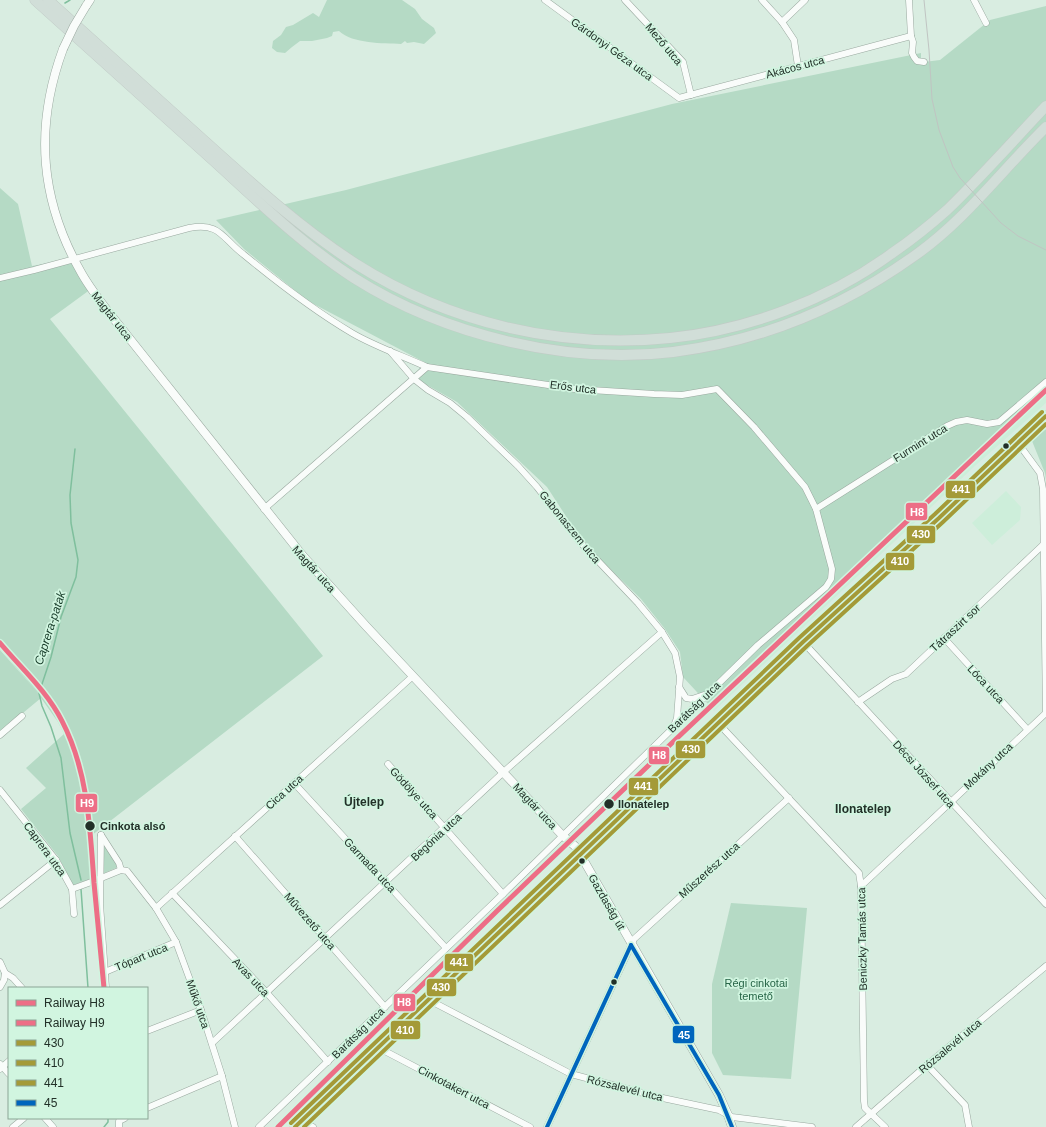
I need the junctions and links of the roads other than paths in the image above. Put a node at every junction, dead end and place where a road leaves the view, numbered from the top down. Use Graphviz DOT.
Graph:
graph roads {
  1 [pos="35,0"];
  2 [pos="48,0"];
  3 [pos="545,0"];
  4 [pos="626,0"];
  5 [pos="762,0"];
  6 [pos="805,0"];
  7 [pos="910,0"];
  8 [pos="974,0"];
  9 [pos="88,3"];
  10 [pos="782,22"];
  11 [pos="986,23"];
  12 [pos="911,36"];
  13 [pos="924,62"];
  14 [pos="798,66"];
  15 [pos="691,95"];
  16 [pos="678,98"];
  17 [pos="1046,106"];
  18 [pos="1046,127"];
  19 [pos="74,259"];
  20 [pos="0,278"];
  21 [pos="390,350"];
  22 [pos="427,367"];
  23 [pos="414,379"];
  24 [pos="1046,382"];
  25 [pos="1046,416"];
  26 [pos="1018,443"];
  27 [pos="264,509"];
  28 [pos="816,509"];
  29 [pos="1044,544"];
  30 [pos="832,570"];
  31 [pos="662,632"];
  32 [pos="944,638"];
  33 [pos="803,642"];
  34 [pos="413,676"];
  35 [pos="679,687"];
  36 [pos="708,693"];
  37 [pos="858,702"];
  38 [pos="1046,712"];
  39 [pos="22,716"];
  40 [pos="718,723"];
  41 [pos="674,727"];
  42 [pos="1027,729"];
  43 [pos="0,735"];
  44 [pos="388,764"];
  45 [pos="504,773"];
  46 [pos="294,783"];
  47 [pos="0,790"];
  48 [pos="789,798"];
  49 [pos="950,802"];
  50 [pos="445,828"];
  51 [pos="562,835"];
  52 [pos="235,836"];
  53 [pos="581,856"];
  54 [pos="56,860"];
  55 [pos="121,870"];
  56 [pos="100,879"];
  57 [pos="386,883"];
  58 [pos="861,886"];
  59 [pos="72,889"];
  60 [pos="172,893"];
  61 [pos="503,894"];
  62 [pos="1046,904"];
  63 [pos="0,905"];
  64 [pos="156,908"];
  65 [pos="74,914"];
  66 [pos="326,939"];
  67 [pos="176,942"];
  68 [pos="631,945"];
  69 [pos="446,948"];
  70 [pos="0,962"];
  71 [pos="1046,966"];
  72 [pos="105,972"];
  73 [pos="5,973"];
  74 [pos="0,987"];
  75 [pos="21,987"];
  76 [pos="106,987"];
  77 [pos="267,993"];
  78 [pos="429,1000"];
  79 [pos="385,1007"];
  80 [pos="201,1010"];
  81 [pos="148,1031"];
  82 [pos="212,1043"];
  83 [pos="379,1048"];
  84 [pos="328,1062"];
  85 [pos="926,1065"];
  86 [pos="571,1074"];
  87 [pos="222,1076"];
  88 [pos="148,1108"];
  89 [pos="870,1113"];
  90 [pos="728,1115"];
  91 [pos="23,1119"];
  92 [pos="46,1119"];
  93 [pos="298,1125"];
  94 [pos="13,1127"];
  95 [pos="53,1127"];
  96 [pos="235,1127"];
  97 [pos="259,1127"];
  98 [pos="313,1127"];
  99 [pos="530,1127"];
  100 [pos="547,1127"];
  101 [pos="732,1127"];
  102 [pos="812,1127"];
  103 [pos="856,1127"];
  104 [pos="885,1127"];
  105 [pos="969,1127"];
  1 -- 18 [label="highway"];
  2 -- 17 [label="highway"];
  3 -- 16 [label="street, Gárdonyi Géza utca"];
  4 -- 15 [label="street, Mező utca"];
  5 -- 10 [label="street"];
  6 -- 10 [label="street"];
  7 -- 12 [label="street"];
  8 -- 11 [label="street"];
  9 -- 19 [label="street, Magtár utca, bridge"];
  10 -- 14 [label="street"];
  12 -- 13 [label="street"];
  12 -- 14 [label="street, Akácos utca"];
  14 -- 15 [label="street, Akácos utca"];
  15 -- 16 [label="street, Akácos utca"];
  19 -- 20 [label="street"];
  19 -- 21 [label="street"];
  19 -- 27 [label="street, Magtár utca"];
  21 -- 22 [label="street"];
  21 -- 23 [label="street, Gabonaszem utca"];
  22 -- 23 [label="street"];
  22 -- 28 [label="street, Erős utca"];
  23 -- 27 [label="street"];
  23 -- 31 [label="street, Gabonaszem utca"];
  24 -- 28 [label="street, Furmint utca"];
  25 -- 26 [label="main road"];
  26 -- 29 [label="street"];
  26 -- 33 [label="main road"];
  27 -- 34 [label="street, Magtár utca"];
  28 -- 30 [label="street, Erős utca"];
  29 -- 32 [label="street, Tátraszirt sor"];
  29 -- 38 [label="street"];
  30 -- 36 [label="street, Barátság utca"];
  31 -- 35 [label="street, Gabonaszem utca"];
  31 -- 45 [label="street, Begónia utca"];
  32 -- 37 [label="street, Tátraszirt sor"];
  32 -- 42 [label="street, Lóca utca"];
  33 -- 37 [label="street, Décsi József utca"];
  33 -- 40 [label="main road"];
  34 -- 45 [label="street, Magtár utca"];
  34 -- 46 [label="street, Cica utca"];
  35 -- 36 [label="street"];
  35 -- 41 [label="street, Gabonaszem utca"];
  36 -- 41 [label="street, Barátság utca"];
  37 -- 49 [label="street, Décsi József utca"];
  38 -- 42 [label="street, Mokány utca"];
  39 -- 43 [label="street"];
  40 -- 48 [label="street, Beniczky Tamás utca"];
  40 -- 53 [label="main road"];
  41 -- 51 [label="street, Barátság utca"];
  42 -- 49 [label="street, Mokány utca"];
  44 -- 50 [label="street, Gödölye utca"];
  45 -- 50 [label="street, Begónia utca"];
  45 -- 51 [label="street, Magtár utca"];
  46 -- 52 [label="street, Cica utca"];
  46 -- 57 [label="street, Garmada utca"];
  47 -- 54 [label="street, Caprera utca"];
  48 -- 58 [label="street, Beniczky Tamás utca"];
  48 -- 68 [label="street, Műszerész utca"];
  49 -- 58 [label="street, Mokány utca"];
  49 -- 62 [label="street, Décsi József utca"];
  50 -- 57 [label="street, Begónia utca"];
  50 -- 61 [label="street, Gödölye utca"];
  51 -- 53 [label="street, Magtár utca"];
  51 -- 61 [label="street, Barátság utca"];
  52 -- 60 [label="street, Cica utca"];
  52 -- 66 [label="street, Művezető utca"];
  53 -- 68 [label="street, Gazdaság út"];
  53 -- 78 [label="main road"];
  54 -- 59 [label="street, Caprera utca"];
  54 -- 63 [label="street"];
  55 -- 56 [label="street"];
  55 -- 56 [label="street"];
  55 -- 64 [label="street, Műkő utca"];
  56 -- 59 [label="street"];
  56 -- 72 [label="street"];
  57 -- 66 [label="street, Begónia utca"];
  57 -- 69 [label="street, Garmada utca"];
  58 -- 89 [label="street, Beniczky Tamás utca"];
  59 -- 65 [label="street, Caprera utca"];
  60 -- 64 [label="street, Cica utca"];
  60 -- 77 [label="street, Avas utca"];
  61 -- 69 [label="street, Barátság utca"];
  64 -- 67 [label="street, Műkő utca"];
  66 -- 77 [label="street, Begónia utca"];
  66 -- 79 [label="street, Művezető utca"];
  67 -- 72 [label="street, Tópart utca"];
  67 -- 80 [label="street, Műkő utca"];
  68 -- 86 [label="street, Műszerész utca"];
  68 -- 90 [label="street, Gazdaság út"];
  69 -- 79 [label="street, Barátság utca"];
  70 -- 73 [label="street"];
  71 -- 85 [label="street, Rózsalevél utca"];
  72 -- 76 [label="street"];
  73 -- 74 [label="street"];
  73 -- 75 [label="street"];
  77 -- 82 [label="street, Begónia utca"];
  77 -- 84 [label="street, Avas utca"];
  78 -- 83 [label="main road"];
  78 -- 86 [label="street, Rózsalevél utca"];
  79 -- 84 [label="street, Barátság utca"];
  80 -- 81 [label="street"];
  80 -- 82 [label="street, Műkő utca"];
  82 -- 87 [label="street, Műkő utca"];
  83 -- 93 [label="main road"];
  83 -- 99 [label="street, Cinkotakert utca"];
  84 -- 97 [label="street, Barátság utca"];
  85 -- 89 [label="street, Rózsalevél utca"];
  85 -- 105 [label="street"];
  86 -- 90 [label="street, Rózsalevél utca"];
  86 -- 100 [label="street, Műszerész utca"];
  87 -- 88 [label="street"];
  87 -- 96 [label="street, Műkő utca"];
  89 -- 103 [label="street, Rózsalevél utca"];
  89 -- 104 [label="street"];
  90 -- 101 [label="street, Gazdaság út"];
  90 -- 102 [label="street, Rózsalevél utca"];
  91 -- 94 [label="street"];
  92 -- 95 [label="street"];
  93 -- 98 [label="street"];
}
